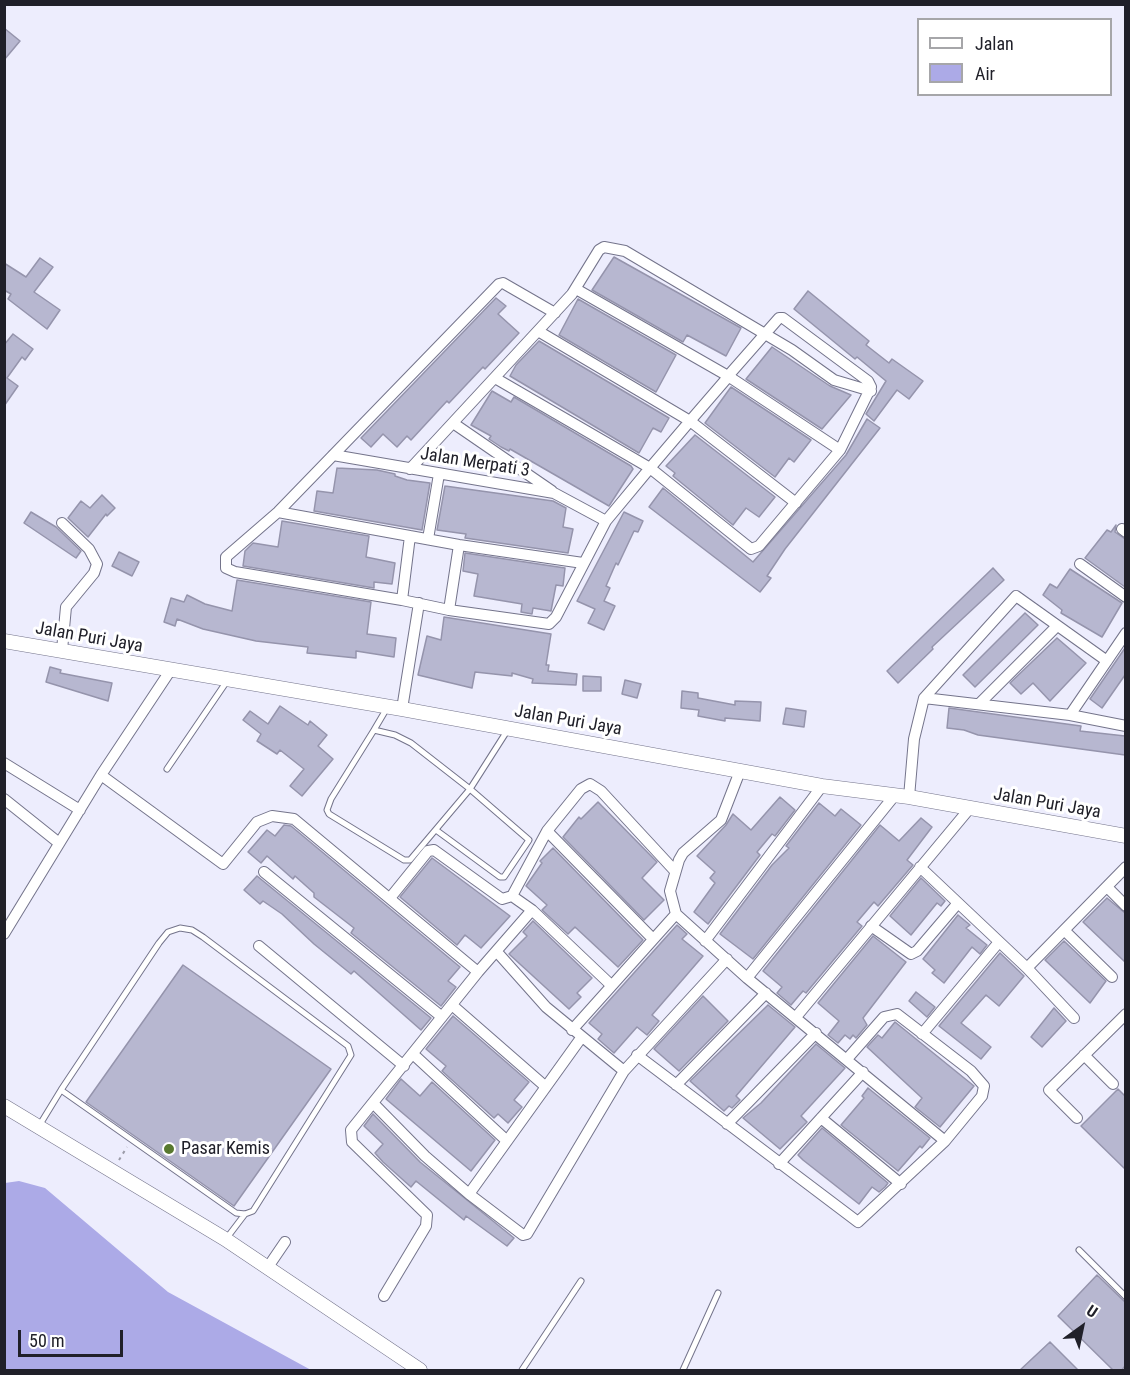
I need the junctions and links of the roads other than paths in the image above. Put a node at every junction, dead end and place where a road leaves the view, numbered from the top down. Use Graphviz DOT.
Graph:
graph roads {
  1 [pos="576,289"];
  2 [pos="555,313"];
  3 [pos="538,331"];
  4 [pos="765,334"];
  5 [pos="728,376"];
  6 [pos="495,378"];
  7 [pos="871,391"];
  8 [pos="690,421"];
  9 [pos="453,423"];
  10 [pos="840,450"];
  11 [pos="333,455"];
  12 [pos="650,468"];
  13 [pos="410,469"];
  14 [pos="439,474"];
  15 [pos="554,493"];
  16 [pos="796,503"];
  17 [pos="278,512"];
  18 [pos="606,521"];
  19 [pos="62,523"];
  20 [pos="410,536"];
  21 [pos="428,539"];
  22 [pos="459,545"];
  23 [pos="583,563"];
  24 [pos="1080,564"];
  25 [pos="1125,597"];
  26 [pos="402,600"];
  27 [pos="419,603"];
  28 [pos="448,610"];
  29 [pos="1057,626"];
  30 [pos="1125,633"];
  31 [pos="4,640"];
  32 [pos="62,650"];
  33 [pos="1107,661"];
  34 [pos="170,671"];
  35 [pos="228,680"];
  36 [pos="924,698"];
  37 [pos="979,704"];
  38 [pos="388,707"];
  39 [pos="402,709"];
  40 [pos="1070,714"];
  41 [pos="1125,726"];
  42 [pos="374,730"];
  43 [pos="508,730"];
  44 [pos="4,763"];
  45 [pos="167,770"];
  46 [pos="740,771"];
  47 [pos="100,775"];
  48 [pos="822,786"];
  49 [pos="470,789"];
  50 [pos="902,796"];
  51 [pos="4,799"];
  52 [pos="970,808"];
  53 [pos="80,810"];
  54 [pos="436,830"];
  55 [pos="547,831"];
  56 [pos="1125,836"];
  57 [pos="59,843"];
  58 [pos="920,867"];
  59 [pos="1125,867"];
  60 [pos="674,870"];
  61 [pos="264,872"];
  62 [pos="1107,887"];
  63 [pos="512,896"];
  64 [pos="390,898"];
  65 [pos="958,903"];
  66 [pos="1125,906"];
  67 [pos="532,910"];
  68 [pos="676,914"];
  69 [pos="872,926"];
  70 [pos="1065,931"];
  71 [pos="4,934"];
  72 [pos="653,939"];
  73 [pos="705,940"];
  74 [pos="999,942"];
  75 [pos="259,946"];
  76 [pos="497,952"];
  77 [pos="727,959"];
  78 [pos="1027,969"];
  79 [pos="478,972"];
  80 [pos="1112,977"];
  81 [pos="747,978"];
  82 [pos="611,985"];
  83 [pos="766,993"];
  84 [pos="452,1005"];
  85 [pos="1125,1014"];
  86 [pos="442,1017"];
  87 [pos="796,1017"];
  88 [pos="1074,1018"];
  89 [pos="572,1030"];
  90 [pos="816,1033"];
  91 [pos="922,1034"];
  92 [pos="581,1038"];
  93 [pos="413,1054"];
  94 [pos="1084,1055"];
  95 [pos="637,1056"];
  96 [pos="847,1059"];
  97 [pos="404,1066"];
  98 [pos="624,1071"];
  99 [pos="863,1072"];
  100 [pos="1113,1084"];
  101 [pos="676,1085"];
  102 [pos="546,1087"];
  103 [pos="62,1090"];
  104 [pos="373,1103"];
  105 [pos="4,1106"];
  106 [pos="821,1118"];
  107 [pos="1077,1118"];
  108 [pos="727,1124"];
  109 [pos="39,1127"];
  110 [pos="507,1141"];
  111 [pos="945,1142"];
  112 [pos="779,1164"];
  113 [pos="901,1184"];
  114 [pos="469,1194"];
  115 [pos="245,1214"];
  116 [pos="225,1239"];
  117 [pos="285,1242"];
  118 [pos="1079,1250"];
  119 [pos="268,1267"];
  120 [pos="581,1281"];
  121 [pos="718,1293"];
  122 [pos="384,1296"];
  123 [pos="1125,1297"];
  124 [pos="420,1371"];
  125 [pos="522,1371"];
  126 [pos="683,1371"];
  1 -- 2 [label="street"];
  1 -- 4 [label="street"];
  1 -- 5 [label="street"];
  2 -- 3 [label="street"];
  2 -- 11 [label="street"];
  3 -- 6 [label="street"];
  3 -- 8 [label="street"];
  4 -- 5 [label="street"];
  4 -- 7 [label="street"];
  4 -- 7 [label="street"];
  5 -- 8 [label="street"];
  5 -- 10 [label="street"];
  6 -- 9 [label="street"];
  6 -- 12 [label="street"];
  7 -- 10 [label="street"];
  8 -- 12 [label="street"];
  8 -- 16 [label="street"];
  9 -- 13 [label="street"];
  9 -- 15 [label="street"];
  10 -- 16 [label="street"];
  11 -- 13 [label="street, Jalan Merpati 3"];
  11 -- 17 [label="street"];
  12 -- 16 [label="street"];
  12 -- 18 [label="street"];
  13 -- 14 [label="street, Jalan Merpati 3"];
  14 -- 15 [label="street, Jalan Merpati 3"];
  14 -- 21 [label="street"];
  15 -- 18 [label="street, Jalan Merpati 3"];
  17 -- 20 [label="street"];
  17 -- 26 [label="street"];
  18 -- 23 [label="street"];
  19 -- 32 [label="street"];
  20 -- 21 [label="street"];
  20 -- 26 [label="street"];
  21 -- 22 [label="street"];
  22 -- 23 [label="street"];
  22 -- 28 [label="street"];
  23 -- 28 [label="street"];
  24 -- 25 [label="street"];
  26 -- 27 [label="street"];
  27 -- 28 [label="street"];
  27 -- 39 [label="street"];
  29 -- 33 [label="street"];
  29 -- 36 [label="street"];
  29 -- 37 [label="street"];
  30 -- 33 [label="street"];
  31 -- 32 [label="street, Jalan Puri Jaya"];
  32 -- 34 [label="street, Jalan Puri Jaya"];
  33 -- 40 [label="street"];
  34 -- 35 [label="street, Jalan Puri Jaya"];
  34 -- 47 [label="street"];
  35 -- 38 [label="street, Jalan Puri Jaya"];
  35 -- 45 [label="lane"];
  36 -- 37 [label="street"];
  36 -- 50 [label="street"];
  37 -- 40 [label="street"];
  38 -- 39 [label="street, Jalan Puri Jaya"];
  38 -- 42 [label="lane"];
  39 -- 43 [label="street, Jalan Puri Jaya"];
  40 -- 41 [label="street"];
  42 -- 49 [label="lane"];
  42 -- 54 [label="lane"];
  43 -- 46 [label="street, Jalan Puri Jaya"];
  43 -- 49 [label="lane"];
  44 -- 53 [label="street"];
  46 -- 48 [label="street, Jalan Puri Jaya"];
  46 -- 60 [label="street"];
  47 -- 53 [label="street"];
  47 -- 64 [label="street"];
  48 -- 50 [label="street, Jalan Puri Jaya"];
  48 -- 73 [label="street"];
  49 -- 54 [label="lane"];
  49 -- 54 [label="lane"];
  50 -- 52 [label="street, Jalan Puri Jaya"];
  50 -- 81 [label="street"];
  51 -- 57 [label="street"];
  52 -- 56 [label="street, Jalan Puri Jaya"];
  52 -- 58 [label="street"];
  53 -- 57 [label="street"];
  55 -- 60 [label="street"];
  55 -- 63 [label="street"];
  55 -- 72 [label="street"];
  57 -- 71 [label="street"];
  58 -- 65 [label="street"];
  58 -- 69 [label="street"];
  59 -- 62 [label="street"];
  60 -- 68 [label="street"];
  61 -- 86 [label="street"];
  62 -- 66 [label="street"];
  62 -- 70 [label="street"];
  63 -- 64 [label="street"];
  63 -- 67 [label="street"];
  64 -- 79 [label="street"];
  65 -- 69 [label="street"];
  65 -- 74 [label="street"];
  67 -- 76 [label="street"];
  67 -- 82 [label="street"];
  68 -- 72 [label="street"];
  68 -- 73 [label="street"];
  69 -- 87 [label="street"];
  70 -- 78 [label="street"];
  70 -- 80 [label="street"];
  72 -- 82 [label="street"];
  73 -- 77 [label="street"];
  74 -- 78 [label="street"];
  74 -- 91 [label="street"];
  75 -- 97 [label="street"];
  76 -- 79 [label="street"];
  76 -- 89 [label="street"];
  77 -- 81 [label="street"];
  77 -- 95 [label="street"];
  78 -- 88 [label="street"];
  79 -- 84 [label="street"];
  81 -- 83 [label="street"];
  82 -- 89 [label="street"];
  83 -- 87 [label="street"];
  83 -- 101 [label="street"];
  84 -- 86 [label="street"];
  84 -- 102 [label="street"];
  85 -- 94 [label="street"];
  86 -- 93 [label="street"];
  87 -- 90 [label="street"];
  89 -- 92 [label="street"];
  90 -- 96 [label="street"];
  90 -- 108 [label="street"];
  91 -- 96 [label="street"];
  91 -- 111 [label="street"];
  92 -- 98 [label="street"];
  92 -- 102 [label="street"];
  93 -- 97 [label="street"];
  93 -- 110 [label="street"];
  94 -- 100 [label="street"];
  94 -- 107 [label="street"];
  95 -- 98 [label="street"];
  95 -- 101 [label="street"];
  96 -- 99 [label="street"];
  97 -- 104 [label="street"];
  98 -- 114 [label="street"];
  99 -- 106 [label="street"];
  99 -- 111 [label="street"];
  101 -- 108 [label="street"];
  102 -- 110 [label="street"];
  103 -- 109 [label="lane"];
  103 -- 115 [label="lane"];
  103 -- 115 [label="lane"];
  104 -- 114 [label="street"];
  104 -- 122 [label="street"];
  105 -- 109 [label="street"];
  106 -- 112 [label="street"];
  106 -- 113 [label="street"];
  108 -- 112 [label="street"];
  109 -- 116 [label="street"];
  110 -- 114 [label="street"];
  111 -- 113 [label="street"];
  112 -- 113 [label="street"];
  115 -- 116 [label="lane"];
  116 -- 119 [label="street"];
  117 -- 119 [label="street"];
  118 -- 123 [label="lane"];
  119 -- 124 [label="street"];
  120 -- 125 [label="lane"];
  121 -- 126 [label="lane"];
}
